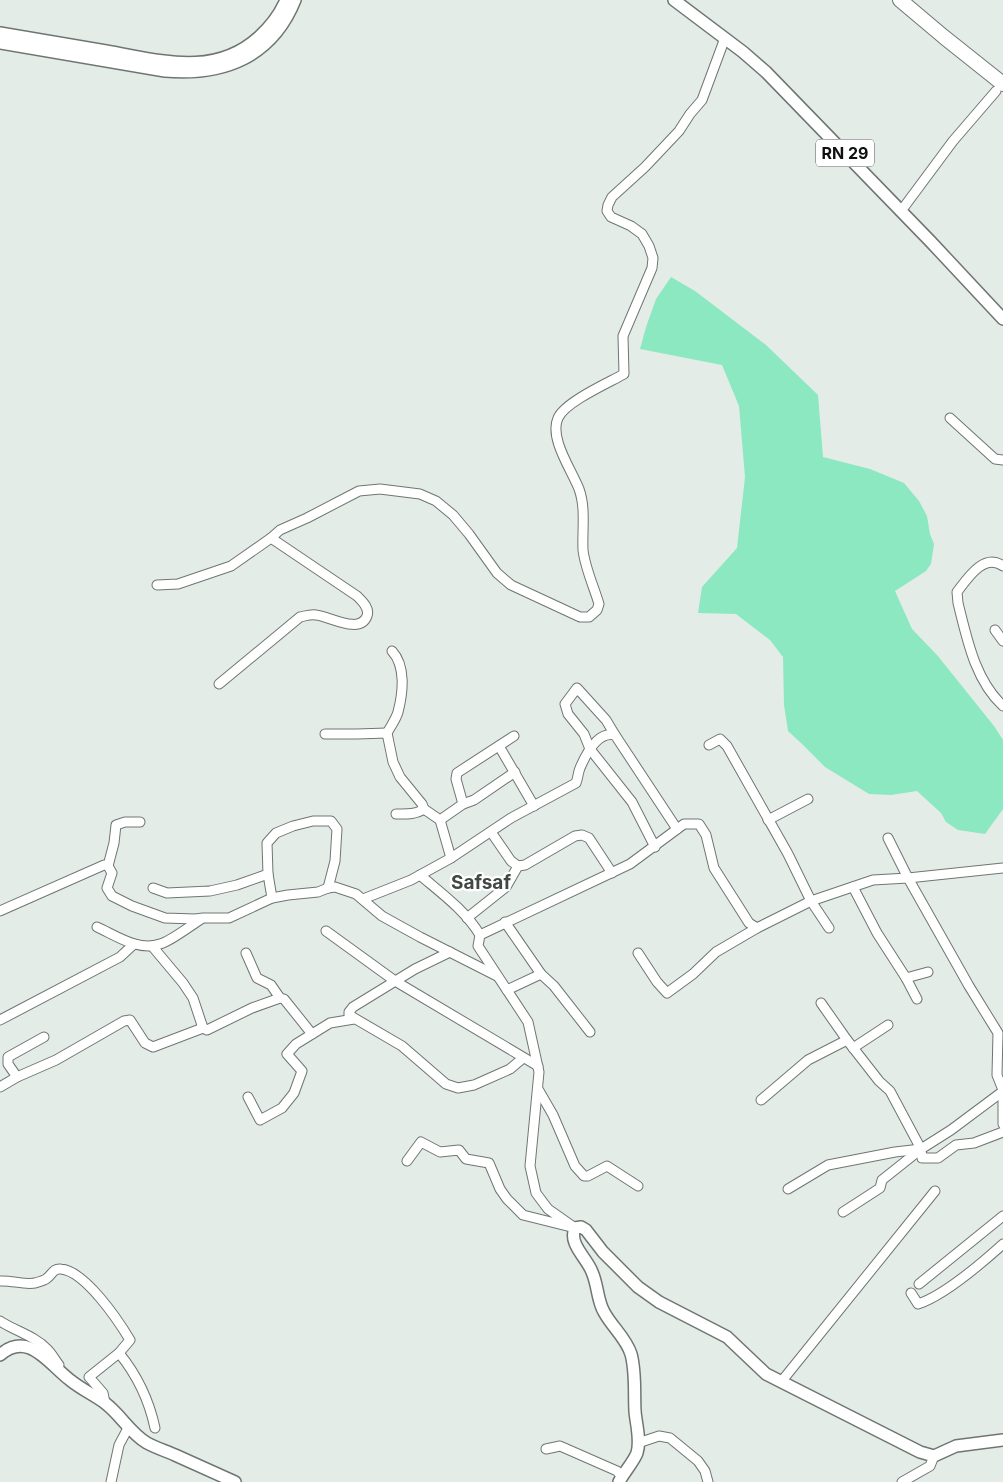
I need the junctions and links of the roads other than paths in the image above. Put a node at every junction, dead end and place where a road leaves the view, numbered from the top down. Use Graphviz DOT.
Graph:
graph roads {
  1 [pos="286,0"];
  2 [pos="295,0"];
  3 [pos="674,0"];
  4 [pos="900,0"];
  5 [pos="914,0"];
  6 [pos="0,33"];
  7 [pos="724,38"];
  8 [pos="0,43"];
  9 [pos="1003,71"];
  10 [pos="1000,87"];
  11 [pos="901,211"];
  12 [pos="1003,320"];
  13 [pos="950,418"];
  14 [pos="1003,460"];
  15 [pos="271,538"];
  16 [pos="1003,566"];
  17 [pos="157,585"];
  18 [pos="995,630"];
  19 [pos="1003,641"];
  20 [pos="392,651"];
  21 [pos="219,684"];
  22 [pos="1003,706"];
  23 [pos="387,733"];
  24 [pos="325,734"];
  25 [pos="615,735"];
  26 [pos="514,736"];
  27 [pos="709,745"];
  28 [pos="499,746"];
  29 [pos="590,749"];
  30 [pos="515,772"];
  31 [pos="808,799"];
  32 [pos="463,804"];
  33 [pos="534,806"];
  34 [pos="424,809"];
  35 [pos="396,814"];
  36 [pos="440,820"];
  37 [pos="768,820"];
  38 [pos="140,822"];
  39 [pos="677,829"];
  40 [pos="491,832"];
  41 [pos="888,838"];
  42 [pos="655,847"];
  43 [pos="451,858"];
  44 [pos="108,866"];
  45 [pos="518,866"];
  46 [pos="1003,868"];
  47 [pos="612,873"];
  48 [pos="268,874"];
  49 [pos="420,875"];
  50 [pos="908,878"];
  51 [pos="853,887"];
  52 [pos="152,888"];
  53 [pos="328,888"];
  54 [pos="272,898"];
  55 [pos="363,899"];
  56 [pos="812,901"];
  57 [pos="0,911"];
  58 [pos="203,918"];
  59 [pos="467,918"];
  60 [pos="506,922"];
  61 [pos="97,927"];
  62 [pos="757,928"];
  63 [pos="829,928"];
  64 [pos="326,931"];
  65 [pos="480,935"];
  66 [pos="134,944"];
  67 [pos="152,946"];
  68 [pos="450,952"];
  69 [pos="246,953"];
  70 [pos="638,953"];
  71 [pos="928,972"];
  72 [pos="541,974"];
  73 [pos="497,976"];
  74 [pos="906,978"];
  75 [pos="395,981"];
  76 [pos="506,990"];
  77 [pos="280,998"];
  78 [pos="917,999"];
  79 [pos="821,1003"];
  80 [pos="354,1019"];
  81 [pos="0,1020"];
  82 [pos="888,1025"];
  83 [pos="203,1028"];
  84 [pos="590,1032"];
  85 [pos="312,1034"];
  86 [pos="44,1037"];
  87 [pos="847,1040"];
  88 [pos="853,1048"];
  89 [pos="522,1058"];
  90 [pos="538,1066"];
  91 [pos="17,1078"];
  92 [pos="0,1087"];
  93 [pos="538,1089"];
  94 [pos="1003,1091"];
  95 [pos="248,1097"];
  96 [pos="761,1100"];
  97 [pos="1003,1124"];
  98 [pos="1003,1132"];
  99 [pos="921,1149"];
  100 [pos="407,1160"];
  101 [pos="638,1186"];
  102 [pos="788,1189"];
  103 [pos="935,1191"];
  104 [pos="843,1212"];
  105 [pos="1003,1216"];
  106 [pos="575,1228"];
  107 [pos="1003,1244"];
  108 [pos="0,1281"];
  109 [pos="919,1284"];
  110 [pos="911,1293"];
  111 [pos="0,1321"];
  112 [pos="119,1353"];
  113 [pos="0,1355"];
  114 [pos="70,1380"];
  115 [pos="781,1382"];
  116 [pos="105,1403"];
  117 [pos="128,1428"];
  118 [pos="155,1428"];
  119 [pos="1003,1440"];
  120 [pos="638,1443"];
  121 [pos="546,1449"];
  122 [pos="934,1456"];
  123 [pos="620,1479"];
  124 [pos="111,1482"];
  125 [pos="235,1482"];
  126 [pos="708,1482"];
  127 [pos="902,1482"];
  1 -- 6 [label="main road"];
  2 -- 8 [label="main road"];
  3 -- 7 [label="main road, RN 29"];
  4 -- 10 [label="highway"];
  5 -- 9 [label="highway"];
  7 -- 11 [label="main road, RN 29"];
  7 -- 15 [label="street"];
  10 -- 11 [label="street"];
  11 -- 12 [label="main road, RN 29"];
  13 -- 14 [label="street"];
  15 -- 17 [label="street"];
  15 -- 21 [label="street"];
  16 -- 22 [label="street"];
  18 -- 19 [label="street"];
  20 -- 23 [label="street"];
  23 -- 24 [label="street"];
  23 -- 34 [label="street"];
  25 -- 29 [label="street"];
  25 -- 29 [label="street"];
  25 -- 39 [label="street"];
  26 -- 28 [label="street"];
  27 -- 37 [label="street"];
  28 -- 30 [label="street"];
  28 -- 32 [label="street"];
  29 -- 33 [label="street"];
  29 -- 42 [label="street"];
  30 -- 32 [label="street"];
  30 -- 33 [label="street"];
  31 -- 37 [label="street"];
  32 -- 36 [label="street"];
  33 -- 40 [label="street"];
  34 -- 35 [label="street"];
  34 -- 36 [label="street"];
  36 -- 43 [label="street"];
  37 -- 56 [label="street"];
  38 -- 44 [label="street"];
  39 -- 42 [label="street"];
  39 -- 62 [label="street"];
  40 -- 43 [label="street"];
  40 -- 45 [label="street"];
  41 -- 50 [label="street"];
  42 -- 47 [label="street"];
  43 -- 49 [label="street"];
  44 -- 57 [label="street"];
  44 -- 58 [label="street"];
  45 -- 47 [label="street"];
  45 -- 59 [label="street"];
  46 -- 50 [label="street"];
  47 -- 60 [label="street"];
  48 -- 52 [label="street"];
  48 -- 53 [label="street"];
  48 -- 54 [label="street"];
  49 -- 55 [label="street"];
  49 -- 59 [label="street"];
  50 -- 51 [label="street"];
  50 -- 94 [label="street"];
  51 -- 56 [label="street"];
  51 -- 74 [label="street"];
  53 -- 54 [label="street"];
  53 -- 55 [label="street"];
  54 -- 58 [label="street"];
  55 -- 68 [label="street"];
  56 -- 62 [label="street"];
  56 -- 63 [label="street"];
  58 -- 67 [label="street"];
  59 -- 65 [label="street"];
  60 -- 65 [label="street"];
  60 -- 72 [label="street"];
  61 -- 66 [label="street"];
  62 -- 70 [label="street"];
  64 -- 75 [label="street"];
  65 -- 73 [label="street"];
  66 -- 67 [label="street"];
  66 -- 81 [label="street"];
  67 -- 83 [label="street"];
  68 -- 73 [label="street"];
  68 -- 75 [label="street"];
  69 -- 77 [label="street"];
  71 -- 74 [label="street"];
  72 -- 76 [label="street"];
  72 -- 84 [label="street"];
  73 -- 76 [label="street"];
  74 -- 78 [label="street"];
  75 -- 80 [label="street"];
  75 -- 89 [label="street"];
  76 -- 90 [label="street"];
  77 -- 83 [label="street"];
  77 -- 85 [label="street"];
  79 -- 87 [label="street"];
  80 -- 85 [label="street"];
  80 -- 89 [label="street"];
  82 -- 88 [label="street"];
  83 -- 91 [label="street"];
  85 -- 95 [label="street"];
  86 -- 91 [label="street"];
  87 -- 88 [label="street"];
  87 -- 96 [label="street"];
  88 -- 99 [label="street"];
  89 -- 90 [label="street"];
  90 -- 93 [label="street"];
  91 -- 92 [label="street"];
  93 -- 101 [label="street"];
  93 -- 106 [label="street"];
  94 -- 97 [label="street"];
  94 -- 99 [label="street"];
  98 -- 99 [label="street"];
  99 -- 102 [label="street"];
  99 -- 104 [label="street"];
  100 -- 106 [label="street"];
  103 -- 115 [label="street"];
  105 -- 109 [label="street"];
  106 -- 115 [label="main road"];
  106 -- 120 [label="main road"];
  107 -- 110 [label="street"];
  108 -- 112 [label="street"];
  111 -- 114 [label="street"];
  112 -- 116 [label="street"];
  112 -- 118 [label="street"];
  113 -- 114 [label="main road"];
  114 -- 116 [label="main road"];
  115 -- 122 [label="main road"];
  116 -- 117 [label="main road"];
  117 -- 124 [label="street"];
  117 -- 125 [label="main road"];
  119 -- 122 [label="main road"];
  120 -- 123 [label="main road"];
  120 -- 126 [label="street"];
  121 -- 123 [label="street"];
  122 -- 127 [label="street"];
}
